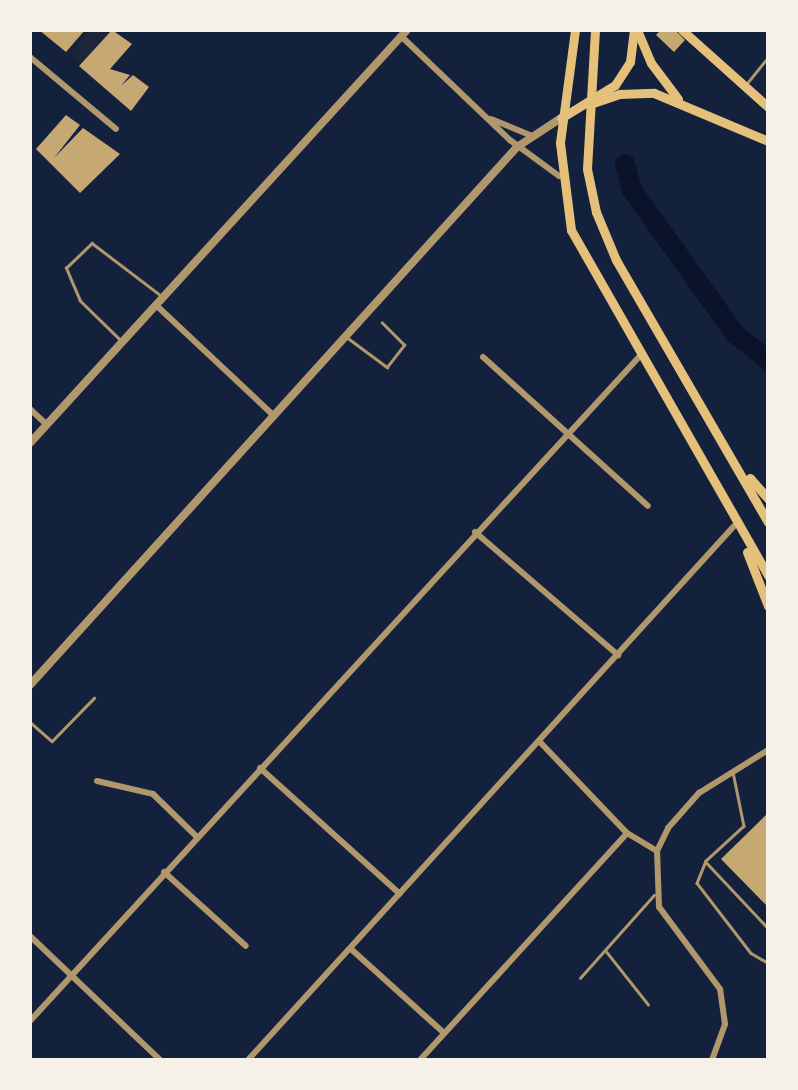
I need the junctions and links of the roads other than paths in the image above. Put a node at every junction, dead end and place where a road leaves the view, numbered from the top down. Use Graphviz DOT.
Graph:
graph roads {
  1 [pos="575,30"];
  2 [pos="595,30"];
  3 [pos="636,30"];
  4 [pos="682,30"];
  5 [pos="403,32"];
  6 [pos="30,56"];
  7 [pos="768,57"];
  8 [pos="744,87"];
  9 [pos="680,101"];
  10 [pos="593,104"];
  11 [pos="768,107"];
  12 [pos="485,117"];
  13 [pos="561,118"];
  14 [pos="116,129"];
  15 [pos="532,136"];
  16 [pos="768,141"];
  17 [pos="517,147"];
  18 [pos="559,176"];
  19 [pos="161,302"];
  20 [pos="382,324"];
  21 [pos="347,337"];
  22 [pos="123,343"];
  23 [pos="482,357"];
  24 [pos="638,358"];
  25 [pos="30,410"];
  26 [pos="274,417"];
  27 [pos="47,425"];
  28 [pos="568,430"];
  29 [pos="30,443"];
  30 [pos="735,457"];
  31 [pos="768,498"];
  32 [pos="648,506"];
  33 [pos="768,522"];
  34 [pos="734,526"];
  35 [pos="475,532"];
  36 [pos="746,545"];
  37 [pos="768,576"];
  38 [pos="768,606"];
  39 [pos="618,655"];
  40 [pos="30,686"];
  41 [pos="94,698"];
  42 [pos="30,722"];
  43 [pos="539,740"];
  44 [pos="768,750"];
  45 [pos="260,768"];
  46 [pos="734,772"];
  47 [pos="97,780"];
  48 [pos="627,832"];
  49 [pos="196,838"];
  50 [pos="657,851"];
  51 [pos="706,861"];
  52 [pos="164,872"];
  53 [pos="400,894"];
  54 [pos="654,895"];
  55 [pos="768,928"];
  56 [pos="30,936"];
  57 [pos="246,946"];
  58 [pos="351,949"];
  59 [pos="605,950"];
  60 [pos="768,964"];
  61 [pos="72,974"];
  62 [pos="580,978"];
  63 [pos="648,1004"];
  64 [pos="30,1021"];
  65 [pos="444,1033"];
  66 [pos="160,1060"];
  67 [pos="248,1060"];
  68 [pos="420,1060"];
  69 [pos="712,1060"];
  1 -- 13 [label="main road"];
  2 -- 10 [label="main road"];
  3 -- 9 [label="main road"];
  3 -- 10 [label="main road"];
  4 -- 8 [label="main road"];
  5 -- 12 [label="street"];
  5 -- 19 [label="street"];
  6 -- 14 [label="street"];
  7 -- 8 [label="lane"];
  8 -- 11 [label="main road"];
  9 -- 10 [label="main road"];
  9 -- 16 [label="main road"];
  10 -- 13 [label="main road"];
  10 -- 30 [label="main road"];
  12 -- 15 [label="street"];
  12 -- 17 [label="street"];
  13 -- 15 [label="street"];
  13 -- 18 [label="main road"];
  15 -- 17 [label="street"];
  17 -- 18 [label="street"];
  17 -- 21 [label="street"];
  18 -- 24 [label="main road"];
  19 -- 22 [label="street"];
  19 -- 22 [label="lane"];
  19 -- 26 [label="street"];
  20 -- 21 [label="lane"];
  21 -- 26 [label="street"];
  22 -- 27 [label="street"];
  23 -- 28 [label="street"];
  24 -- 28 [label="street"];
  24 -- 34 [label="main road"];
  25 -- 27 [label="street"];
  26 -- 40 [label="street"];
  27 -- 29 [label="street"];
  28 -- 32 [label="street"];
  28 -- 35 [label="street"];
  30 -- 31 [label="main road"];
  30 -- 33 [label="main road"];
  34 -- 36 [label="main road"];
  34 -- 39 [label="street"];
  35 -- 39 [label="street"];
  35 -- 45 [label="street"];
  36 -- 37 [label="main road"];
  36 -- 38 [label="main road"];
  39 -- 43 [label="street"];
  41 -- 42 [label="lane"];
  43 -- 48 [label="street"];
  43 -- 53 [label="street"];
  44 -- 46 [label="street"];
  45 -- 49 [label="street"];
  45 -- 53 [label="street"];
  46 -- 50 [label="street"];
  46 -- 51 [label="lane"];
  47 -- 49 [label="street"];
  48 -- 50 [label="street"];
  48 -- 65 [label="street"];
  49 -- 52 [label="street"];
  50 -- 54 [label="street"];
  51 -- 55 [label="lane"];
  51 -- 60 [label="lane"];
  52 -- 57 [label="street"];
  52 -- 61 [label="street"];
  53 -- 58 [label="street"];
  54 -- 59 [label="lane"];
  54 -- 69 [label="street"];
  56 -- 61 [label="street"];
  58 -- 65 [label="street"];
  58 -- 67 [label="street"];
  59 -- 62 [label="lane"];
  59 -- 63 [label="lane"];
  61 -- 64 [label="street"];
  61 -- 66 [label="street"];
  65 -- 68 [label="street"];
}
